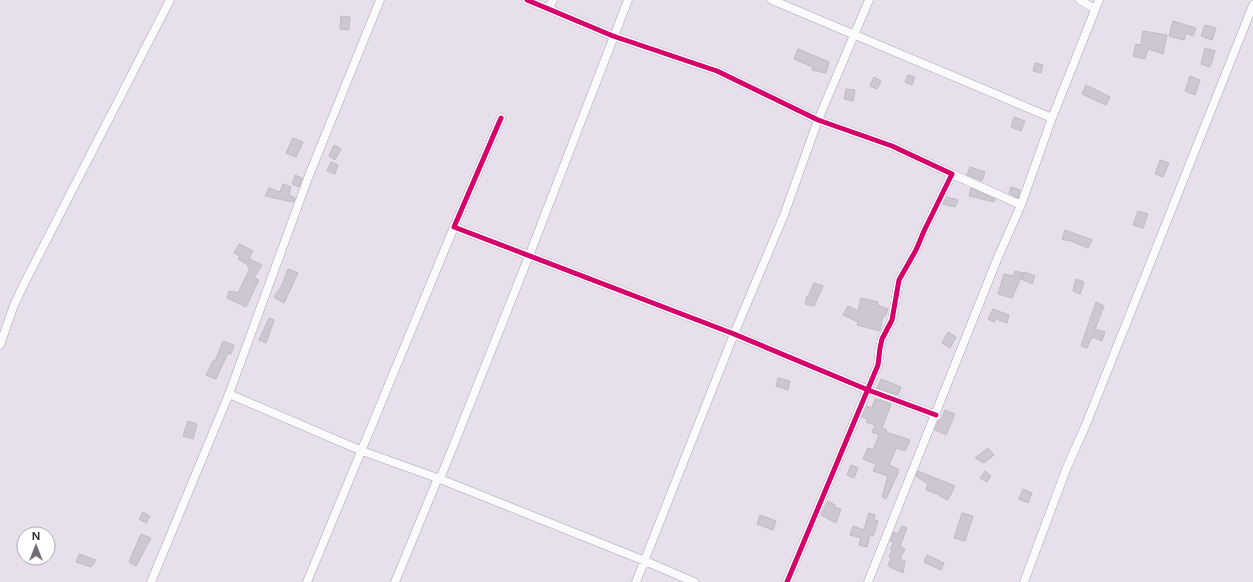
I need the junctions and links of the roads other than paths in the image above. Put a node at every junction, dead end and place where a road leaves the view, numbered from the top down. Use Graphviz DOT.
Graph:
graph roads {
  1 [pos="170,0"];
  2 [pos="380,0"];
  3 [pos="527,0"];
  4 [pos="553,0"];
  5 [pos="628,0"];
  6 [pos="772,0"];
  7 [pos="869,0"];
  8 [pos="1080,0"];
  9 [pos="1099,0"];
  10 [pos="1253,5"];
  11 [pos="548,9"];
  12 [pos="1096,9"];
  13 [pos="854,35"];
  14 [pos="613,36"];
  15 [pos="501,118"];
  16 [pos="1052,118"];
  17 [pos="818,120"];
  18 [pos="952,174"];
  19 [pos="1021,205"];
  20 [pos="454,227"];
  21 [pos="529,256"];
  22 [pos="734,334"];
  23 [pos="0,345"];
  24 [pos="868,390"];
  25 [pos="229,394"];
  26 [pos="936,415"];
  27 [pos="362,452"];
  28 [pos="439,479"];
  29 [pos="645,561"];
  30 [pos="151,582"];
  31 [pos="307,582"];
  32 [pos="395,582"];
  33 [pos="636,582"];
  34 [pos="694,582"];
  35 [pos="787,582"];
  36 [pos="868,582"];
  37 [pos="1024,582"];
  1 -- 23 [label="street"];
  2 -- 25 [label="street"];
  3 -- 11 [label="street"];
  4 -- 11 [label="street"];
  5 -- 14 [label="street"];
  6 -- 13 [label="street"];
  7 -- 13 [label="street"];
  8 -- 12 [label="street"];
  9 -- 12 [label="street"];
  10 -- 37 [label="street"];
  11 -- 14 [label="street"];
  12 -- 16 [label="street"];
  13 -- 16 [label="street"];
  13 -- 17 [label="street"];
  14 -- 17 [label="street"];
  14 -- 21 [label="street"];
  15 -- 20 [label="street"];
  16 -- 19 [label="street"];
  17 -- 18 [label="street"];
  17 -- 22 [label="street"];
  18 -- 19 [label="street"];
  18 -- 24 [label="street"];
  19 -- 26 [label="street"];
  20 -- 21 [label="street"];
  20 -- 27 [label="street"];
  21 -- 22 [label="street"];
  21 -- 28 [label="street"];
  22 -- 24 [label="street"];
  22 -- 29 [label="street"];
  24 -- 26 [label="street"];
  24 -- 35 [label="street"];
  25 -- 27 [label="street"];
  25 -- 30 [label="street"];
  26 -- 36 [label="street"];
  27 -- 28 [label="street"];
  27 -- 31 [label="street"];
  28 -- 29 [label="street"];
  28 -- 32 [label="street"];
  29 -- 33 [label="street"];
  29 -- 34 [label="street"];
}
